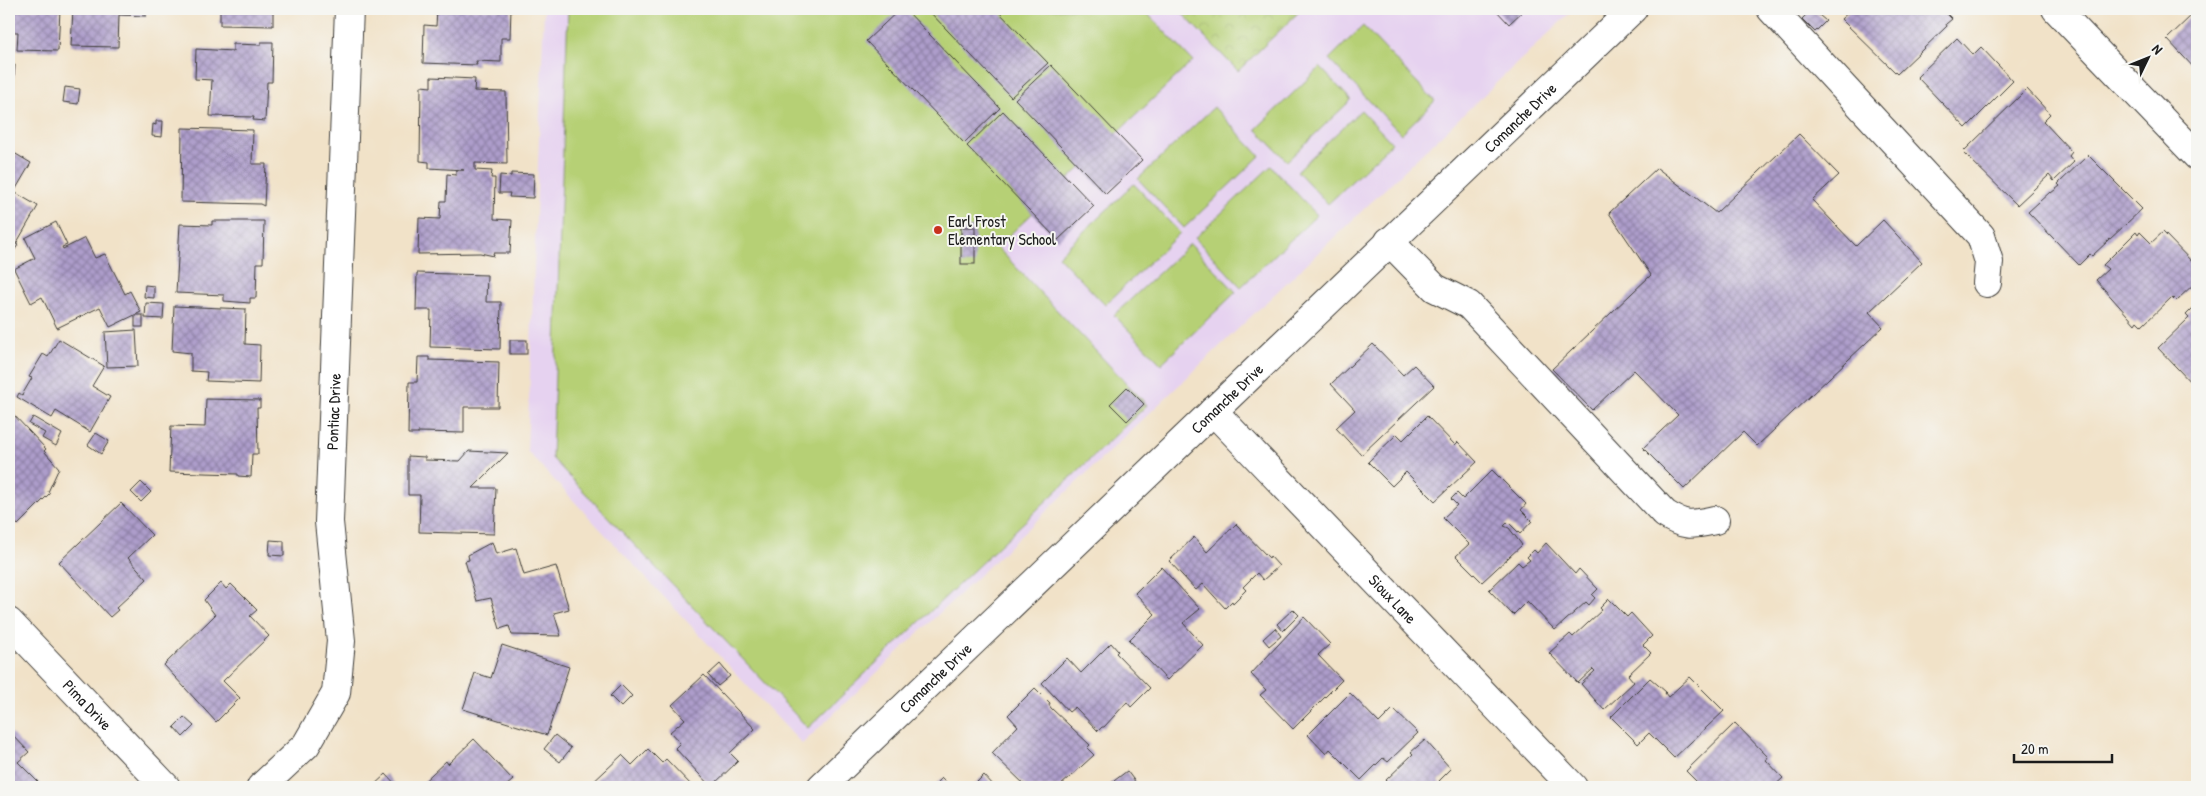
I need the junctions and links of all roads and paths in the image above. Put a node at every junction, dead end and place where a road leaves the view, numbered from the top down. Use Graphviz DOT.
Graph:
graph roads {
  1 [pos="349,9"];
  2 [pos="1633,9"];
  3 [pos="1771,9"];
  4 [pos="2067,13"];
  5 [pos="2197,156"];
  6 [pos="1390,241"];
  7 [pos="1987,283"];
  8 [pos="1213,411"];
  9 [pos="1715,520"];
  10 [pos="9,622"];
  11 [pos="166,787"];
  12 [pos="261,787"];
  13 [pos="821,787"];
  14 [pos="1573,787"];
  1 -- 12 [label="street, Pontiac Drive"];
  2 -- 6 [label="street, Comanche Drive"];
  3 -- 7 [label="street"];
  4 -- 5 [label="street"];
  6 -- 8 [label="street, Comanche Drive"];
  6 -- 9 [label="street"];
  8 -- 13 [label="street, Comanche Drive"];
  8 -- 14 [label="street, Sioux Lane"];
  10 -- 11 [label="street, Pima Drive"];
}
